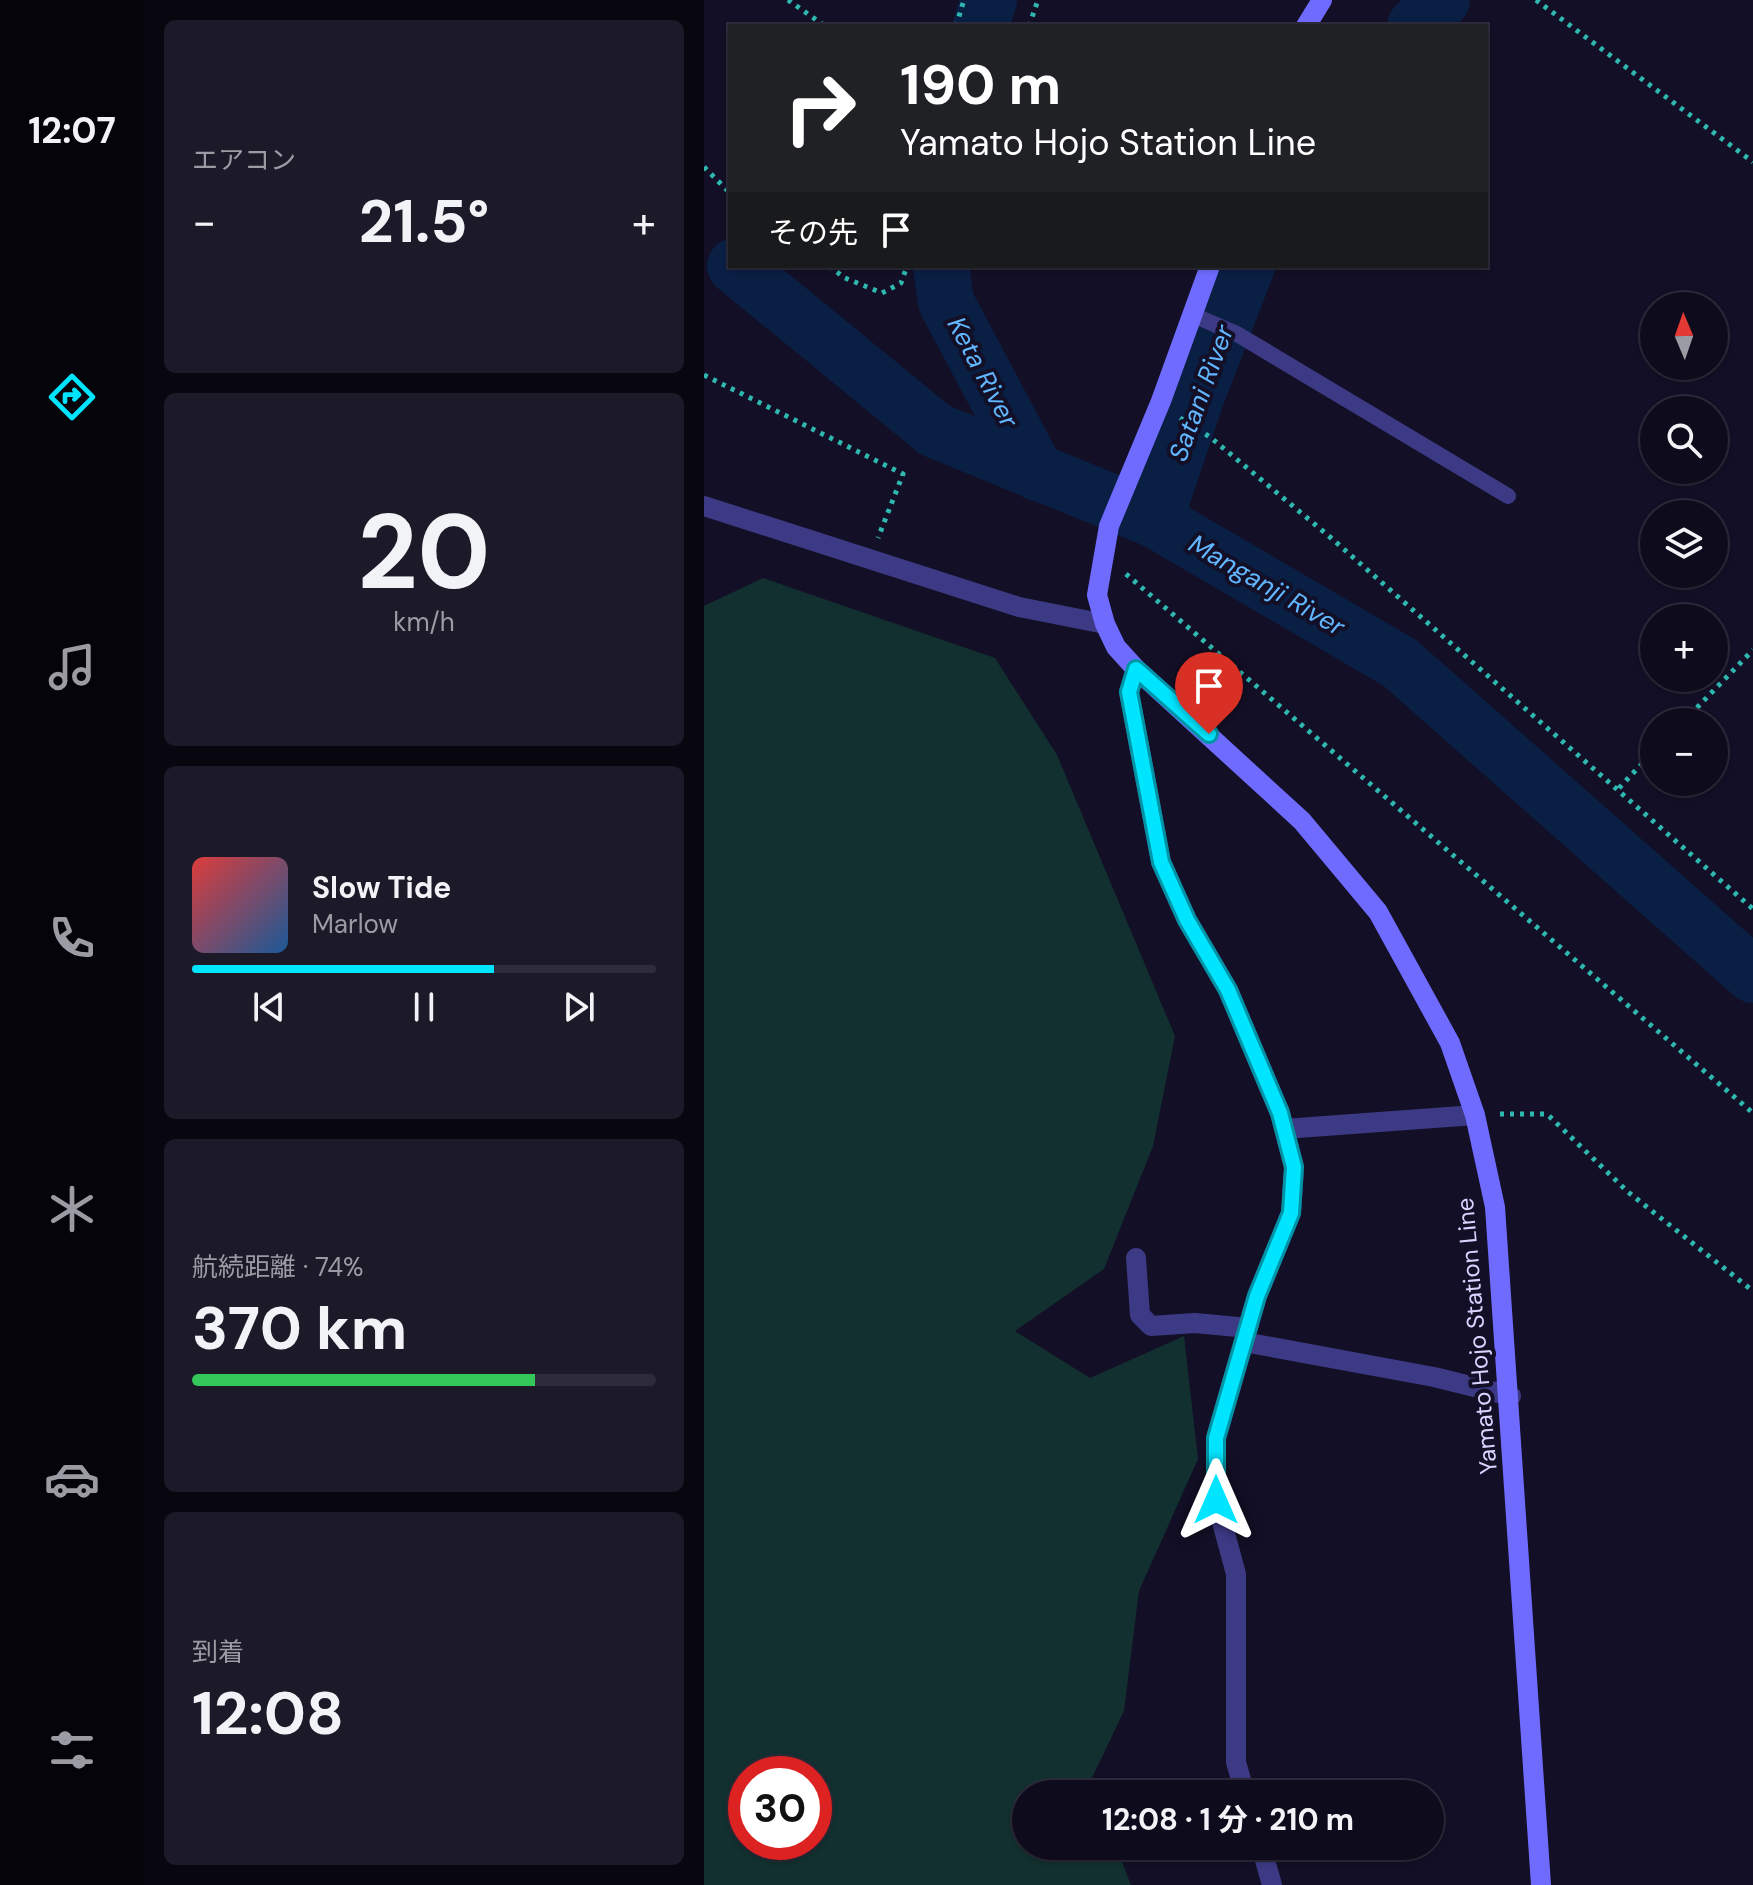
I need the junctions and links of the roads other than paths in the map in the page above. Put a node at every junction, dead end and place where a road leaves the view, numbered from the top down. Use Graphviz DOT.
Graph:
graph roads {
  1 [pos="1322,0"];
  2 [pos="1307,24"];
  3 [pos="1210,268"];
  4 [pos="1198,317"];
  5 [pos="1508,496"];
  6 [pos="704,506"];
  7 [pos="1105,624"];
  8 [pos="1136,669"];
  9 [pos="1475,1115"];
  10 [pos="1284,1129"];
  11 [pos="1136,1258"];
  12 [pos="1246,1335"];
  13 [pos="1511,1396"];
  14 [pos="1241,1780"];
  15 [pos="1265,1860"];
  16 [pos="1272,1885"];
  17 [pos="1541,1885"];
  1 -- 2 [label="main road"];
  3 -- 4 [label="main road, Yamato Hojo Station Line"];
  4 -- 5 [label="lane"];
  4 -- 7 [label="main road, Yamato Hojo Station Line"];
  6 -- 7 [label="street"];
  7 -- 8 [label="main road, Yamato Hojo Station Line"];
  8 -- 9 [label="main road, Yamato Hojo Station Line"];
  8 -- 10 [label="street"];
  9 -- 10 [label="street"];
  9 -- 13 [label="main road, Yamato Hojo Station Line"];
  10 -- 12 [label="street"];
  11 -- 12 [label="street"];
  12 -- 13 [label="street"];
  12 -- 14 [label="street"];
  13 -- 17 [label="main road, Yamato Hojo Station Line"];
  15 -- 16 [label="street"];
}
